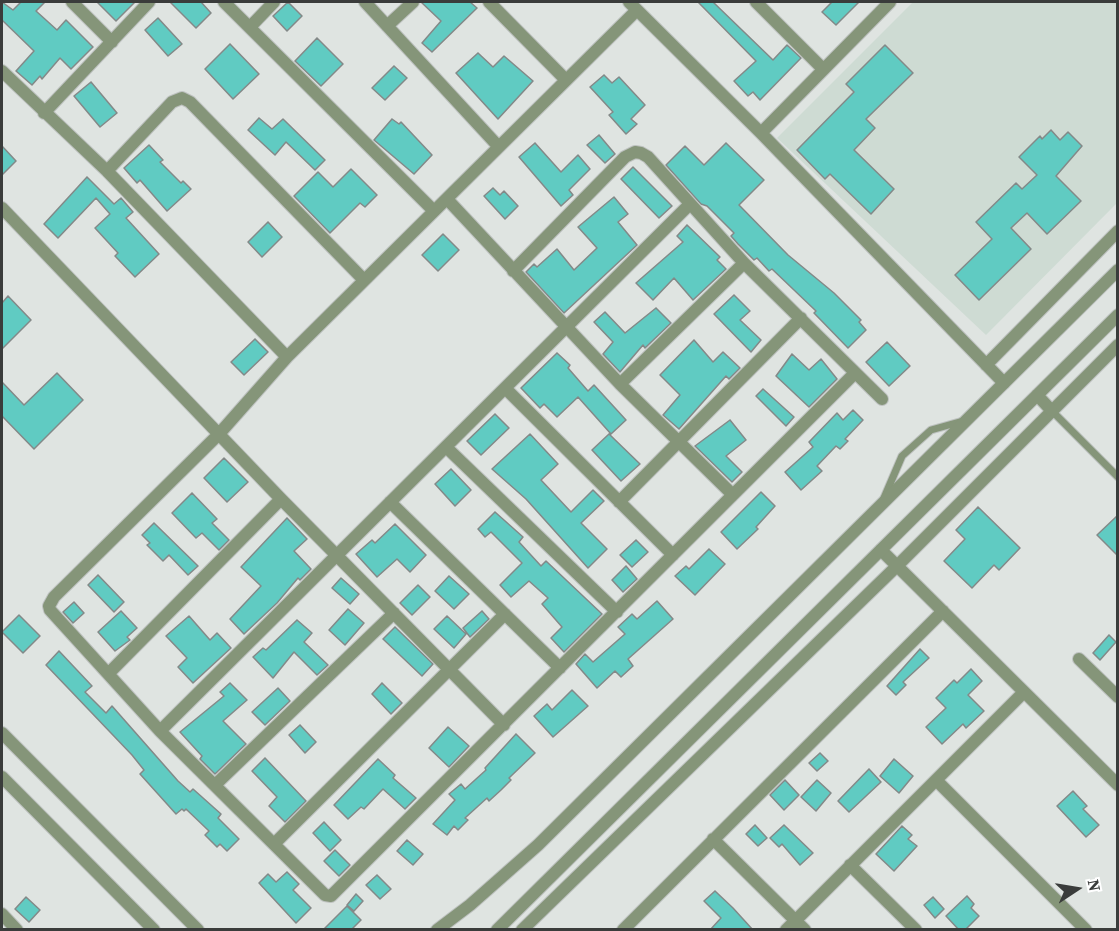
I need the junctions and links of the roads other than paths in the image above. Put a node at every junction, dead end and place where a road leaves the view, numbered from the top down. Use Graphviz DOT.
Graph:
graph roads {
  1 [pos="72,2"];
  2 [pos="149,2"];
  3 [pos="224,2"];
  4 [pos="274,2"];
  5 [pos="365,2"];
  6 [pos="413,2"];
  7 [pos="489,2"];
  8 [pos="756,2"];
  9 [pos="890,2"];
  10 [pos="633,6"];
  11 [pos="387,26"];
  12 [pos="250,27"];
  13 [pos="112,42"];
  14 [pos="823,69"];
  15 [pos="2,71"];
  16 [pos="565,79"];
  17 [pos="44,113"];
  18 [pos="761,133"];
  19 [pos="498,146"];
  20 [pos="107,171"];
  21 [pos="447,199"];
  22 [pos="690,204"];
  23 [pos="2,208"];
  24 [pos="433,210"];
  25 [pos="1118,231"];
  26 [pos="744,263"];
  27 [pos="1118,270"];
  28 [pos="513,271"];
  29 [pos="364,280"];
  30 [pos="1118,315"];
  31 [pos="801,318"];
  32 [pos="567,329"];
  33 [pos="1118,345"];
  34 [pos="287,357"];
  35 [pos="986,365"];
  36 [pos="855,373"];
  37 [pos="1004,383"];
  38 [pos="620,384"];
  39 [pos="506,389"];
  40 [pos="1037,395"];
  41 [pos="882,399"];
  42 [pos="1051,410"];
  43 [pos="965,421"];
  44 [pos="219,434"];
  45 [pos="680,442"];
  46 [pos="446,447"];
  47 [pos="1118,477"];
  48 [pos="732,494"];
  49 [pos="281,499"];
  50 [pos="619,501"];
  51 [pos="390,502"];
  52 [pos="883,503"];
  53 [pos="881,550"];
  54 [pos="336,555"];
  55 [pos="673,555"];
  56 [pos="897,566"];
  57 [pos="943,611"];
  58 [pos="617,612"];
  59 [pos="394,613"];
  60 [pos="505,614"];
  61 [pos="1079,659"];
  62 [pos="560,668"];
  63 [pos="449,670"];
  64 [pos="109,674"];
  65 [pos="1024,692"];
  66 [pos="1118,697"];
  67 [pos="504,724"];
  68 [pos="160,731"];
  69 [pos="2,733"];
  70 [pos="2,777"];
  71 [pos="936,780"];
  72 [pos="215,785"];
  73 [pos="1118,785"];
  74 [pos="713,839"];
  75 [pos="274,844"];
  76 [pos="850,865"];
  77 [pos="791,925"];
  78 [pos="154,930"];
  79 [pos="198,930"];
  80 [pos="437,930"];
  81 [pos="497,930"];
  82 [pos="522,930"];
  83 [pos="623,930"];
  84 [pos="805,930"];
  85 [pos="916,930"];
  86 [pos="1086,930"];
  1 -- 13 [label="street"];
  2 -- 13 [label="street"];
  3 -- 12 [label="street"];
  4 -- 12 [label="street"];
  5 -- 11 [label="street"];
  6 -- 11 [label="street"];
  7 -- 16 [label="street"];
  8 -- 14 [label="street"];
  9 -- 14 [label="street"];
  10 -- 16 [label="street"];
  10 -- 18 [label="street"];
  11 -- 19 [label="street"];
  12 -- 24 [label="street"];
  13 -- 17 [label="street"];
  14 -- 18 [label="street"];
  15 -- 17 [label="street"];
  16 -- 19 [label="street"];
  17 -- 20 [label="street"];
  18 -- 35 [label="street"];
  19 -- 21 [label="street"];
  20 -- 29 [label="street"];
  20 -- 34 [label="street"];
  21 -- 24 [label="street"];
  21 -- 28 [label="street"];
  22 -- 26 [label="street"];
  22 -- 28 [label="street"];
  22 -- 32 [label="street"];
  23 -- 44 [label="street"];
  24 -- 29 [label="street"];
  25 -- 35 [label="street"];
  26 -- 31 [label="street"];
  26 -- 38 [label="street"];
  27 -- 37 [label="street"];
  28 -- 32 [label="street"];
  29 -- 34 [label="street"];
  30 -- 40 [label="street"];
  31 -- 36 [label="street"];
  31 -- 45 [label="street"];
  32 -- 38 [label="street"];
  32 -- 39 [label="street"];
  33 -- 42 [label="street"];
  34 -- 44 [label="street"];
  35 -- 37 [label="street"];
  36 -- 41 [label="street"];
  36 -- 48 [label="street"];
  37 -- 43 [label="street"];
  38 -- 45 [label="street"];
  39 -- 46 [label="street"];
  39 -- 50 [label="street"];
  40 -- 42 [label="street"];
  40 -- 53 [label="street"];
  42 -- 47 [label="lane"];
  42 -- 56 [label="street"];
  43 -- 52 [label="street"];
  43 -- 52 [label="lane"];
  44 -- 49 [label="street"];
  44 -- 64 [label="street"];
  45 -- 48 [label="street"];
  45 -- 50 [label="street"];
  46 -- 51 [label="street"];
  46 -- 58 [label="street"];
  48 -- 55 [label="street"];
  49 -- 54 [label="street"];
  49 -- 64 [label="street"];
  50 -- 55 [label="street"];
  51 -- 54 [label="street"];
  51 -- 60 [label="street"];
  52 -- 80 [label="street"];
  53 -- 56 [label="street"];
  53 -- 81 [label="street"];
  54 -- 59 [label="street"];
  54 -- 68 [label="street"];
  55 -- 58 [label="street"];
  56 -- 57 [label="street"];
  56 -- 82 [label="street"];
  57 -- 65 [label="street"];
  57 -- 74 [label="street"];
  58 -- 62 [label="street"];
  59 -- 63 [label="street"];
  59 -- 72 [label="street"];
  60 -- 62 [label="street"];
  60 -- 63 [label="street"];
  61 -- 66 [label="street"];
  62 -- 67 [label="street"];
  63 -- 67 [label="street"];
  63 -- 75 [label="street"];
  64 -- 68 [label="street"];
  65 -- 71 [label="street"];
  65 -- 73 [label="street"];
  67 -- 75 [label="street"];
  68 -- 72 [label="street"];
  69 -- 79 [label="street"];
  70 -- 78 [label="street"];
  71 -- 76 [label="street"];
  71 -- 86 [label="street"];
  72 -- 75 [label="street"];
  74 -- 77 [label="street"];
  74 -- 83 [label="street"];
  76 -- 77 [label="street"];
  76 -- 85 [label="street"];
  77 -- 84 [label="street"];
}
